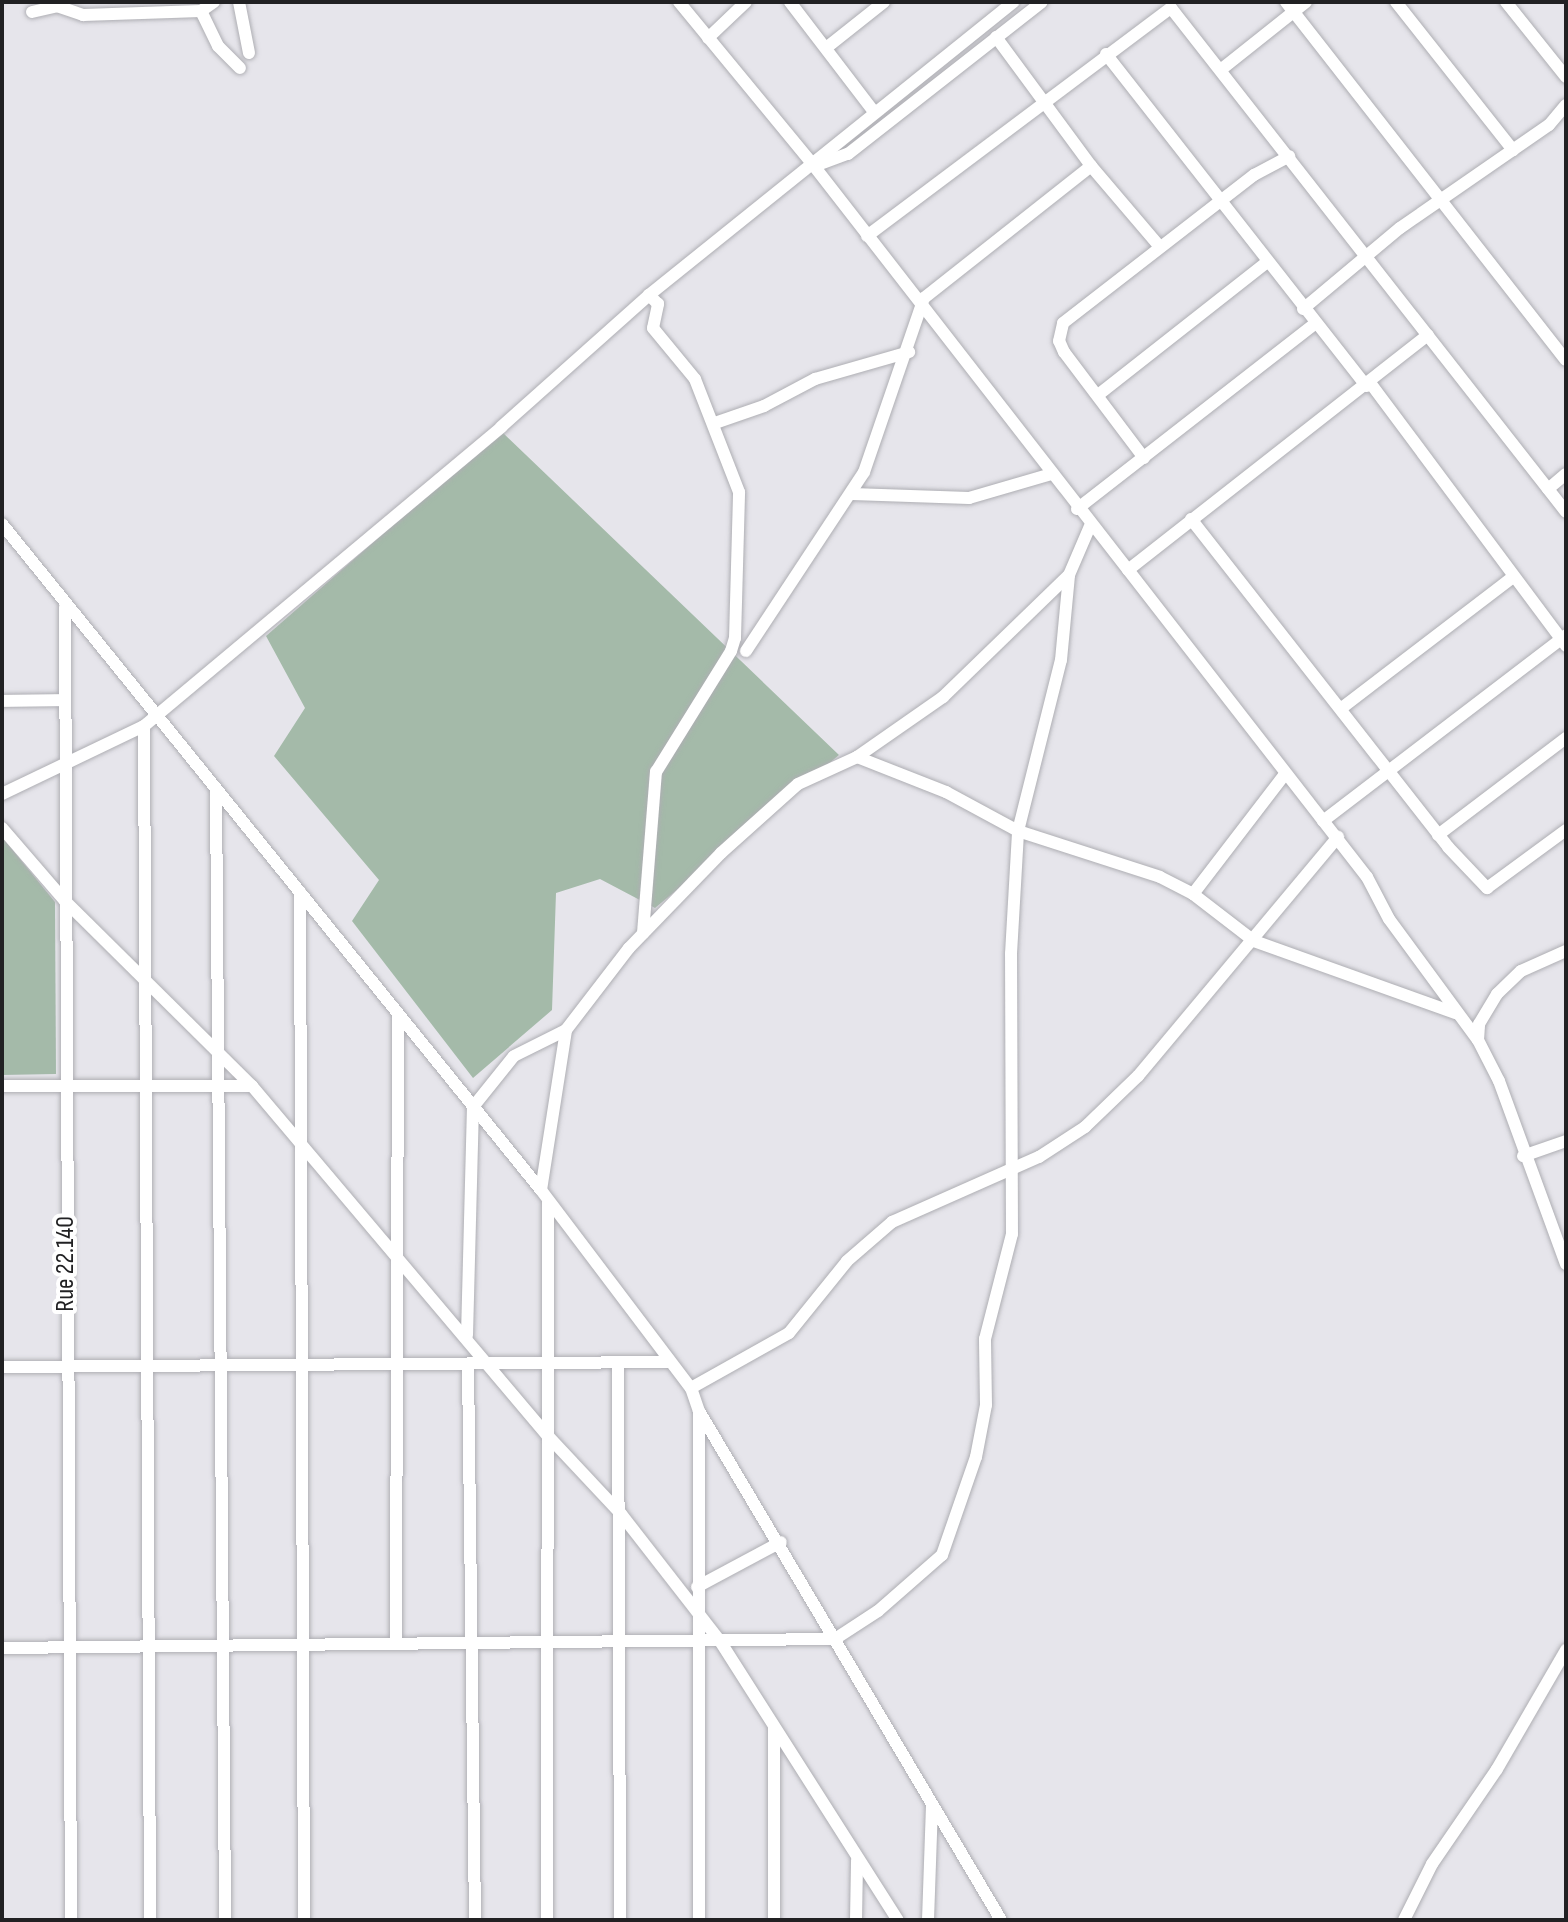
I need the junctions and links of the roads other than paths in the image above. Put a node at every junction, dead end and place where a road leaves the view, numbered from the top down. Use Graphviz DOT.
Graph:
graph roads {
  1 [pos="214,2"];
  2 [pos="239,2"];
  3 [pos="679,2"];
  4 [pos="746,2"];
  5 [pos="790,2"];
  6 [pos="884,2"];
  7 [pos="1014,2"];
  8 [pos="1042,2"];
  9 [pos="1306,2"];
  10 [pos="1396,2"];
  11 [pos="1506,2"];
  12 [pos="172,7"];
  13 [pos="1290,7"];
  14 [pos="201,11"];
  15 [pos="32,12"];
  16 [pos="996,37"];
  17 [pos="708,38"];
  18 [pos="826,48"];
  19 [pos="249,53"];
  20 [pos="1106,54"];
  21 [pos="240,68"];
  22 [pos="1223,68"];
  23 [pos="1566,77"];
  24 [pos="1044,100"];
  25 [pos="1566,105"];
  26 [pos="874,112"];
  27 [pos="1513,150"];
  28 [pos="1289,156"];
  29 [pos="814,166"];
  30 [pos="1091,166"];
  31 [pos="1221,200"];
  32 [pos="1440,201"];
  33 [pos="867,236"];
  34 [pos="1159,246"];
  35 [pos="1365,257"];
  36 [pos="1266,263"];
  37 [pos="649,295"];
  38 [pos="919,305"];
  39 [pos="1303,309"];
  40 [pos="1315,324"];
  41 [pos="1428,335"];
  42 [pos="909,352"];
  43 [pos="1566,360"];
  44 [pos="1368,385"];
  45 [pos="1098,395"];
  46 [pos="715,423"];
  47 [pos="1144,458"];
  48 [pos="1051,474"];
  49 [pos="1566,474"];
  50 [pos="1548,489"];
  51 [pos="852,494"];
  52 [pos="1077,509"];
  53 [pos="1566,512"];
  54 [pos="1191,519"];
  55 [pos="2,524"];
  56 [pos="1090,526"];
  57 [pos="1128,570"];
  58 [pos="1069,575"];
  59 [pos="1512,578"];
  60 [pos="65,607"];
  61 [pos="1564,640"];
  62 [pos="746,651"];
  63 [pos="65,700"];
  64 [pos="2,701"];
  65 [pos="1343,707"];
  66 [pos="159,715"];
  67 [pos="144,726"];
  68 [pos="1566,738"];
  69 [pos="857,757"];
  70 [pos="65,766"];
  71 [pos="1389,769"];
  72 [pos="1285,774"];
  73 [pos="216,790"];
  74 [pos="2,794"];
  75 [pos="1323,821"];
  76 [pos="2,828"];
  77 [pos="1566,830"];
  78 [pos="1018,831"];
  79 [pos="1438,835"];
  80 [pos="1338,837"];
  81 [pos="300,892"];
  82 [pos="1193,894"];
  83 [pos="65,901"];
  84 [pos="643,933"];
  85 [pos="1254,941"];
  86 [pos="1566,951"];
  87 [pos="142,973"];
  88 [pos="1455,1013"];
  89 [pos="398,1016"];
  90 [pos="566,1030"];
  91 [pos="1478,1040"];
  92 [pos="218,1048"];
  93 [pos="145,1083"];
  94 [pos="68,1085"];
  95 [pos="219,1085"];
  96 [pos="2,1086"];
  97 [pos="252,1086"];
  98 [pos="473,1107"];
  99 [pos="302,1141"];
  100 [pos="1566,1141"];
  101 [pos="1523,1156"];
  102 [pos="1013,1169"];
  103 [pos="544,1196"];
  104 [pos="394,1253"];
  105 [pos="1566,1264"];
  106 [pos="467,1335"];
  107 [pos="545,1362"];
  108 [pos="618,1362"];
  109 [pos="668,1362"];
  110 [pos="300,1364"];
  111 [pos="393,1364"];
  112 [pos="468,1364"];
  113 [pos="491,1364"];
  114 [pos="220,1365"];
  115 [pos="66,1366"];
  116 [pos="145,1366"];
  117 [pos="2,1367"];
  118 [pos="691,1388"];
  119 [pos="699,1411"];
  120 [pos="548,1436"];
  121 [pos="621,1514"];
  122 [pos="781,1542"];
  123 [pos="697,1587"];
  124 [pos="697,1610"];
  125 [pos="835,1639"];
  126 [pos="697,1641"];
  127 [pos="720,1641"];
  128 [pos="396,1642"];
  129 [pos="471,1642"];
  130 [pos="546,1642"];
  131 [pos="620,1642"];
  132 [pos="302,1644"];
  133 [pos="223,1646"];
  134 [pos="148,1647"];
  135 [pos="2,1648"];
  136 [pos="68,1648"];
  137 [pos="1566,1650"];
  138 [pos="774,1727"];
  139 [pos="932,1805"];
  140 [pos="857,1860"];
  141 [pos="71,1920"];
  142 [pos="150,1920"];
  143 [pos="225,1920"];
  144 [pos="304,1920"];
  145 [pos="475,1920"];
  146 [pos="547,1920"];
  147 [pos="620,1920"];
  148 [pos="699,1920"];
  149 [pos="774,1920"];
  150 [pos="856,1920"];
  151 [pos="898,1920"];
  152 [pos="928,1920"];
  153 [pos="1001,1920"];
  154 [pos="1404,1920"];
  1 -- 14 [label="street"];
  2 -- 19 [label="street"];
  3 -- 17 [label="street"];
  4 -- 17 [label="street"];
  5 -- 18 [label="street"];
  6 -- 18 [label="street"];
  7 -- 26 [label="street"];
  8 -- 16 [label="street"];
  9 -- 13 [label="street"];
  10 -- 27 [label="street"];
  11 -- 23 [label="street"];
  12 -- 14 [label="street"];
  12 -- 15 [label="street"];
  13 -- 22 [label="street"];
  13 -- 32 [label="street"];
  14 -- 21 [label="street"];
  16 -- 24 [label="street"];
  16 -- 29 [label="street"];
  17 -- 29 [label="street"];
  18 -- 26 [label="street"];
  20 -- 22 [label="street"];
  20 -- 24 [label="street"];
  20 -- 31 [label="street"];
  22 -- 28 [label="street"];
  24 -- 30 [label="street"];
  24 -- 33 [label="street"];
  25 -- 27 [label="street"];
  26 -- 29 [label="street"];
  27 -- 32 [label="street"];
  28 -- 31 [label="street"];
  28 -- 35 [label="street"];
  29 -- 33 [label="street"];
  29 -- 37 [label="street"];
  30 -- 34 [label="street"];
  30 -- 38 [label="street"];
  31 -- 34 [label="street"];
  31 -- 36 [label="street"];
  32 -- 35 [label="street"];
  32 -- 43 [label="street"];
  33 -- 38 [label="street"];
  34 -- 45 [label="street"];
  35 -- 39 [label="street"];
  35 -- 41 [label="street"];
  36 -- 39 [label="street"];
  36 -- 45 [label="street"];
  37 -- 46 [label="street"];
  37 -- 66 [label="street"];
  38 -- 42 [label="street"];
  38 -- 48 [label="street"];
  39 -- 40 [label="street"];
  40 -- 44 [label="street"];
  40 -- 47 [label="street"];
  41 -- 44 [label="street"];
  41 -- 50 [label="street"];
  42 -- 46 [label="street"];
  42 -- 51 [label="street"];
  44 -- 54 [label="street"];
  44 -- 59 [label="street"];
  45 -- 47 [label="street"];
  46 -- 84 [label="street"];
  47 -- 52 [label="street"];
  48 -- 51 [label="street"];
  48 -- 52 [label="street"];
  49 -- 50 [label="street"];
  50 -- 53 [label="street"];
  51 -- 62 [label="street"];
  52 -- 56 [label="street"];
  54 -- 57 [label="street"];
  54 -- 65 [label="street"];
  55 -- 60 [label="street"];
  56 -- 57 [label="street"];
  56 -- 58 [label="street"];
  57 -- 72 [label="street"];
  58 -- 69 [label="street"];
  58 -- 78 [label="street"];
  59 -- 61 [label="street"];
  59 -- 65 [label="street"];
  60 -- 63 [label="street, Rue 22.140"];
  60 -- 66 [label="street"];
  61 -- 71 [label="street"];
  63 -- 64 [label="street"];
  63 -- 70 [label="street, Rue 22.140"];
  65 -- 71 [label="street"];
  66 -- 67 [label="street"];
  66 -- 73 [label="street"];
  67 -- 70 [label="street"];
  67 -- 87 [label="street"];
  68 -- 79 [label="street"];
  69 -- 78 [label="street"];
  69 -- 84 [label="street"];
  70 -- 74 [label="street"];
  70 -- 83 [label="street, Rue 22.140"];
  71 -- 75 [label="street"];
  71 -- 79 [label="street"];
  72 -- 75 [label="street"];
  72 -- 82 [label="street"];
  73 -- 81 [label="street"];
  73 -- 92 [label="street"];
  75 -- 80 [label="street"];
  76 -- 83 [label="street"];
  77 -- 79 [label="street"];
  78 -- 82 [label="street"];
  78 -- 102 [label="street"];
  80 -- 85 [label="street"];
  80 -- 88 [label="street"];
  81 -- 89 [label="street"];
  81 -- 99 [label="street"];
  82 -- 85 [label="street"];
  83 -- 87 [label="street"];
  83 -- 94 [label="street, Rue 22.140"];
  84 -- 90 [label="street"];
  85 -- 88 [label="street"];
  85 -- 102 [label="street"];
  86 -- 91 [label="street"];
  87 -- 92 [label="street"];
  87 -- 93 [label="street"];
  88 -- 91 [label="street"];
  89 -- 98 [label="street"];
  89 -- 104 [label="street"];
  90 -- 98 [label="street"];
  90 -- 103 [label="street"];
  91 -- 101 [label="street"];
  92 -- 95 [label="street"];
  92 -- 97 [label="street"];
  93 -- 94 [label="street"];
  93 -- 95 [label="street"];
  93 -- 116 [label="street"];
  94 -- 96 [label="street"];
  94 -- 115 [label="street, Rue 22.140"];
  95 -- 97 [label="street"];
  95 -- 114 [label="street"];
  97 -- 99 [label="street"];
  98 -- 103 [label="street"];
  98 -- 106 [label="street"];
  99 -- 104 [label="street"];
  99 -- 110 [label="street"];
  100 -- 101 [label="street"];
  101 -- 105 [label="street"];
  102 -- 118 [label="street"];
  102 -- 125 [label="street"];
  103 -- 107 [label="street"];
  103 -- 109 [label="street"];
  104 -- 106 [label="street"];
  104 -- 111 [label="street"];
  106 -- 113 [label="street"];
  107 -- 108 [label="street"];
  107 -- 113 [label="street"];
  107 -- 120 [label="street"];
  108 -- 109 [label="street"];
  108 -- 121 [label="street"];
  109 -- 118 [label="street"];
  110 -- 111 [label="street"];
  110 -- 114 [label="street"];
  110 -- 132 [label="street"];
  111 -- 112 [label="street"];
  111 -- 128 [label="street"];
  112 -- 113 [label="street"];
  112 -- 129 [label="street"];
  113 -- 120 [label="street"];
  114 -- 116 [label="street"];
  114 -- 133 [label="street"];
  115 -- 116 [label="street"];
  115 -- 117 [label="street"];
  115 -- 136 [label="street, Rue 22.140"];
  116 -- 134 [label="street"];
  118 -- 119 [label="street"];
  119 -- 122 [label="street"];
  119 -- 123 [label="street"];
  120 -- 121 [label="street"];
  120 -- 130 [label="street"];
  121 -- 124 [label="street"];
  121 -- 131 [label="street"];
  122 -- 123 [label="street"];
  122 -- 125 [label="street"];
  123 -- 124 [label="street"];
  124 -- 126 [label="street"];
  124 -- 127 [label="street"];
  125 -- 127 [label="street"];
  125 -- 139 [label="street"];
  126 -- 127 [label="street"];
  126 -- 131 [label="street"];
  126 -- 148 [label="street"];
  127 -- 138 [label="street"];
  128 -- 129 [label="street"];
  128 -- 132 [label="street"];
  129 -- 130 [label="street"];
  129 -- 145 [label="street"];
  130 -- 131 [label="street"];
  130 -- 146 [label="street"];
  131 -- 147 [label="street"];
  132 -- 133 [label="street"];
  132 -- 144 [label="street"];
  133 -- 134 [label="street"];
  133 -- 143 [label="street"];
  134 -- 136 [label="street"];
  134 -- 142 [label="street"];
  135 -- 136 [label="street"];
  136 -- 141 [label="street, Rue 22.140"];
  137 -- 154 [label="street"];
  138 -- 140 [label="street"];
  138 -- 149 [label="street"];
  139 -- 152 [label="street"];
  139 -- 153 [label="street"];
  140 -- 150 [label="street"];
  140 -- 151 [label="street"];
}
